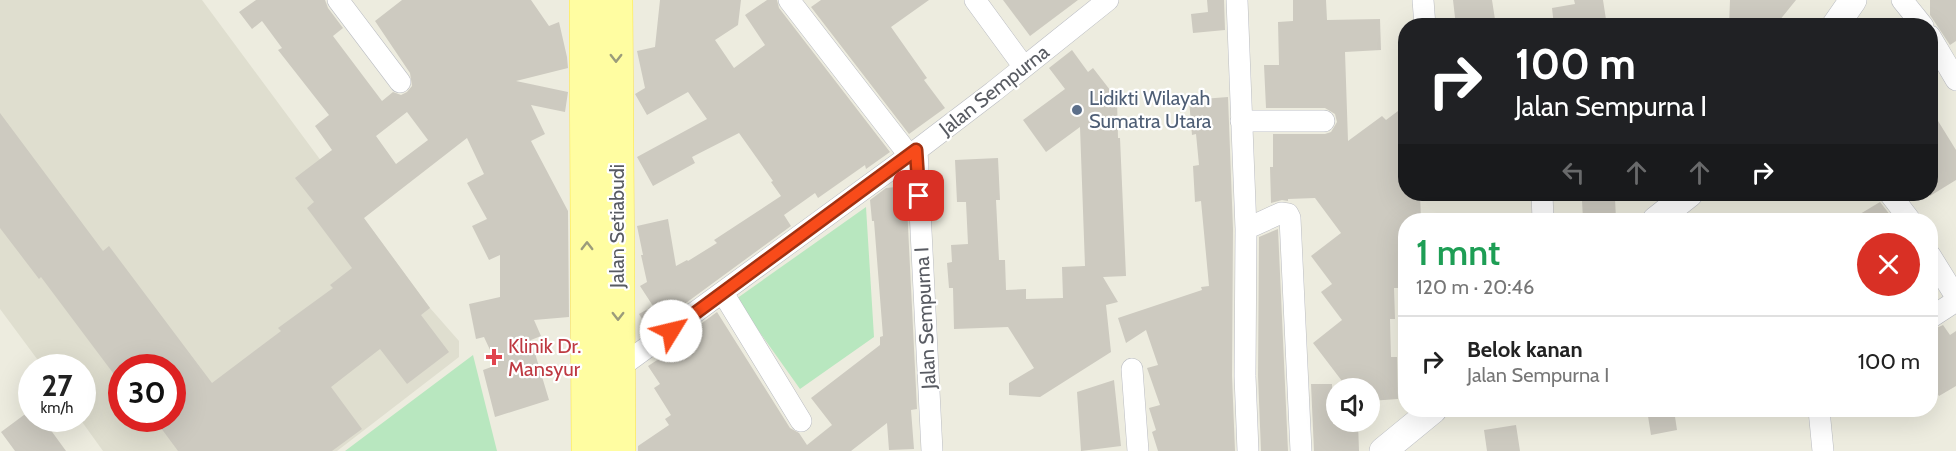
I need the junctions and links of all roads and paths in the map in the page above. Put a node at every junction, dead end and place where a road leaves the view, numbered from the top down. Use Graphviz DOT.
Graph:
graph roads {
  1 [pos="338,0"];
  2 [pos="586,0"];
  3 [pos="616,0"];
  4 [pos="789,0"];
  5 [pos="975,0"];
  6 [pos="1108,0"];
  7 [pos="1238,0"];
  8 [pos="1423,0"];
  9 [pos="1853,0"];
  10 [pos="1902,0"];
  11 [pos="1424,18"];
  12 [pos="1841,18"];
  13 [pos="1917,18"];
  14 [pos="1938,50"];
  15 [pos="1024,67"];
  16 [pos="1956,80"];
  17 [pos="400,82"];
  18 [pos="1241,121"];
  19 [pos="1324,121"];
  20 [pos="913,152"];
  21 [pos="1680,201"];
  22 [pos="1895,201"];
  23 [pos="1665,213"];
  24 [pos="1905,213"];
  25 [pos="1246,229"];
  26 [pos="1938,269"];
  27 [pos="723,293"];
  28 [pos="1956,299"];
  29 [pos="1938,312"];
  30 [pos="618,369"];
  31 [pos="1132,369"];
  32 [pos="588,387"];
  33 [pos="1424,417"];
  34 [pos="1820,417"];
  35 [pos="801,421"];
  36 [pos="588,451"];
  37 [pos="619,451"];
  38 [pos="932,451"];
  39 [pos="1138,451"];
  40 [pos="1248,451"];
  41 [pos="1301,451"];
  42 [pos="1383,451"];
  43 [pos="1823,451"];
  1 -- 17 [label="street"];
  32 -- 2 [label="main road, Jalan Setiabudi, one-way"];
  3 -- 30 [label="main road, Jalan Setiabudi, one-way"];
  4 -- 20 [label="street"];
  5 -- 15 [label="street"];
  6 -- 15 [label="street, Jalan Sempurna"];
  7 -- 18 [label="street"];
  8 -- 11 [label="street"];
  9 -- 12 [label="street"];
  10 -- 13 [label="street"];
  14 -- 16 [label="street"];
  15 -- 20 [label="street, Jalan Sempurna"];
  18 -- 19 [label="street"];
  18 -- 25 [label="street"];
  20 -- 27 [label="street, Jalan Sempurna"];
  20 -- 38 [label="street, Jalan Sempurna I"];
  21 -- 23 [label="street"];
  22 -- 24 [label="street"];
  25 -- 40 [label="street"];
  25 -- 41 [label="street"];
  26 -- 28 [label="street"];
  27 -- 30 [label="street, Jalan Sempurna"];
  27 -- 35 [label="street"];
  28 -- 29 [label="street"];
  30 -- 32 [label="street, Jalan Sempurna"];
  30 -- 37 [label="main road, Jalan Setiabudi"];
  31 -- 39 [label="street"];
  32 -- 36 [label="main road, Jalan Setiabudi"];
  33 -- 42 [label="street"];
  34 -- 43 [label="street"];
}
